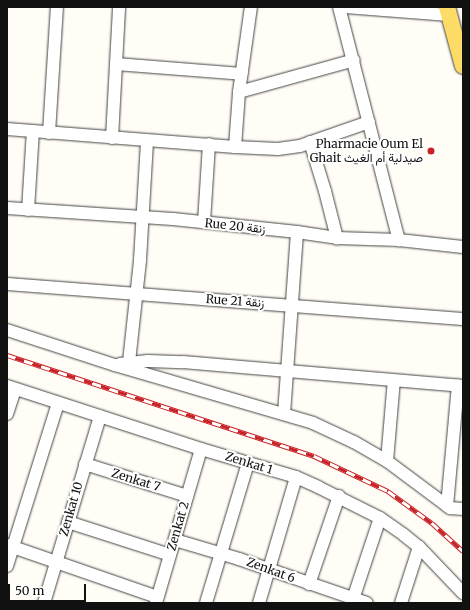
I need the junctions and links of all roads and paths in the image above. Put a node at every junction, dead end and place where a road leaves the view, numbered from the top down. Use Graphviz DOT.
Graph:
graph roads {
  1 [pos="57,7"];
  2 [pos="119,7"];
  3 [pos="250,7"];
  4 [pos="339,7"];
  5 [pos="345,7"];
  6 [pos="448,11"];
  7 [pos="354,60"];
  8 [pos="116,64"];
  9 [pos="463,66"];
  10 [pos="242,74"];
  11 [pos="239,92"];
  12 [pos="369,122"];
  13 [pos="7,129"];
  14 [pos="33,131"];
  15 [pos="49,133"];
  16 [pos="112,138"];
  17 [pos="147,140"];
  18 [pos="310,142"];
  19 [pos="209,144"];
  20 [pos="235,147"];
  21 [pos="7,208"];
  22 [pos="28,210"];
  23 [pos="142,217"];
  24 [pos="204,222"];
  25 [pos="297,232"];
  26 [pos="336,238"];
  27 [pos="399,240"];
  28 [pos="463,247"];
  29 [pos="7,284"];
  30 [pos="136,294"];
  31 [pos="291,305"];
  32 [pos="463,319"];
  33 [pos="7,330"];
  34 [pos="129,362"];
  35 [pos="115,364"];
  36 [pos="287,372"];
  37 [pos="394,380"];
  38 [pos="461,386"];
  39 [pos="11,388"];
  40 [pos="58,403"];
  41 [pos="7,414"];
  42 [pos="284,414"];
  43 [pos="100,416"];
  44 [pos="202,449"];
  45 [pos="387,461"];
  46 [pos="248,463"];
  47 [pos="85,464"];
  48 [pos="296,477"];
  49 [pos="187,496"];
  50 [pos="339,496"];
  51 [pos="447,506"];
  52 [pos="463,509"];
  53 [pos="380,518"];
  54 [pos="68,522"];
  55 [pos="175,540"];
  56 [pos="10,546"];
  57 [pos="419,547"];
  58 [pos="221,554"];
  59 [pos="170,555"];
  60 [pos="56,563"];
  61 [pos="7,566"];
  62 [pos="269,570"];
  63 [pos="309,584"];
  64 [pos="463,593"];
  65 [pos="353,598"];
  66 [pos="157,600"];
  67 [pos="44,603"];
  68 [pos="206,603"];
  69 [pos="259,603"];
  70 [pos="367,603"];
  71 [pos="401,603"];
  1 -- 15 [label="street"];
  2 -- 8 [label="street"];
  3 -- 10 [label="street"];
  4 -- 7 [label="street"];
  5 -- 6 [label="street"];
  6 -- 9 [label="main road"];
  7 -- 11 [label="street"];
  7 -- 12 [label="street"];
  8 -- 10 [label="street"];
  8 -- 16 [label="street"];
  10 -- 11 [label="street"];
  11 -- 20 [label="street"];
  12 -- 18 [label="street"];
  12 -- 27 [label="street"];
  13 -- 14 [label="street"];
  14 -- 15 [label="street"];
  14 -- 22 [label="street"];
  15 -- 16 [label="street"];
  16 -- 17 [label="street"];
  17 -- 19 [label="street"];
  17 -- 23 [label="street"];
  18 -- 20 [label="street"];
  18 -- 26 [label="street"];
  19 -- 20 [label="street"];
  19 -- 24 [label="street"];
  21 -- 22 [label="street, Rue 20 زنقة"];
  22 -- 23 [label="street, Rue 20 زنقة"];
  23 -- 24 [label="street, Rue 20 زنقة"];
  23 -- 30 [label="street"];
  24 -- 25 [label="street, Rue 20 زنقة"];
  25 -- 26 [label="street, Rue 20 زنقة"];
  25 -- 31 [label="street"];
  26 -- 27 [label="street, Rue 20 زنقة"];
  27 -- 28 [label="street, Rue 20 زنقة"];
  29 -- 30 [label="street, Rue 21 زنقة"];
  30 -- 31 [label="street, Rue 21 زنقة"];
  30 -- 34 [label="street"];
  31 -- 32 [label="street, Rue 21 زنقة"];
  31 -- 36 [label="street"];
  33 -- 35 [label="street"];
  34 -- 35 [label="street"];
  34 -- 36 [label="street"];
  35 -- 42 [label="street"];
  36 -- 37 [label="street"];
  36 -- 42 [label="street"];
  37 -- 38 [label="street"];
  37 -- 45 [label="street"];
  38 -- 51 [label="street"];
  39 -- 40 [label="street, Zenkat 1"];
  39 -- 41 [label="street"];
  40 -- 43 [label="street, Zenkat 1"];
  40 -- 56 [label="street"];
  42 -- 45 [label="street"];
  43 -- 44 [label="street, Zenkat 1"];
  43 -- 47 [label="street, Zenkat 10"];
  44 -- 46 [label="street, Zenkat 1"];
  44 -- 49 [label="street, Zenkat 2"];
  45 -- 51 [label="street"];
  46 -- 48 [label="street, Zenkat 1"];
  46 -- 58 [label="street"];
  47 -- 49 [label="street, Zenkat 7"];
  47 -- 54 [label="street, Zenkat 10"];
  48 -- 50 [label="street, Zenkat 1"];
  48 -- 62 [label="street"];
  49 -- 55 [label="street, Zenkat 2"];
  50 -- 53 [label="street, Zenkat 1"];
  50 -- 63 [label="street"];
  51 -- 52 [label="street"];
  53 -- 57 [label="street, Zenkat 1"];
  53 -- 65 [label="street"];
  54 -- 59 [label="street"];
  54 -- 60 [label="street, Zenkat 10"];
  55 -- 58 [label="street, Zenkat 6"];
  55 -- 59 [label="street, Zenkat 2"];
  56 -- 60 [label="street"];
  56 -- 61 [label="street"];
  57 -- 64 [label="street, Zenkat 1"];
  57 -- 71 [label="street"];
  58 -- 62 [label="street, Zenkat 6"];
  58 -- 68 [label="street"];
  59 -- 66 [label="street, Zenkat 2"];
  60 -- 66 [label="street"];
  60 -- 67 [label="street, Zenkat 10"];
  62 -- 63 [label="street, Zenkat 6"];
  62 -- 69 [label="street"];
  63 -- 65 [label="street, Zenkat 6"];
  65 -- 70 [label="street, Zenkat 6"];
}
